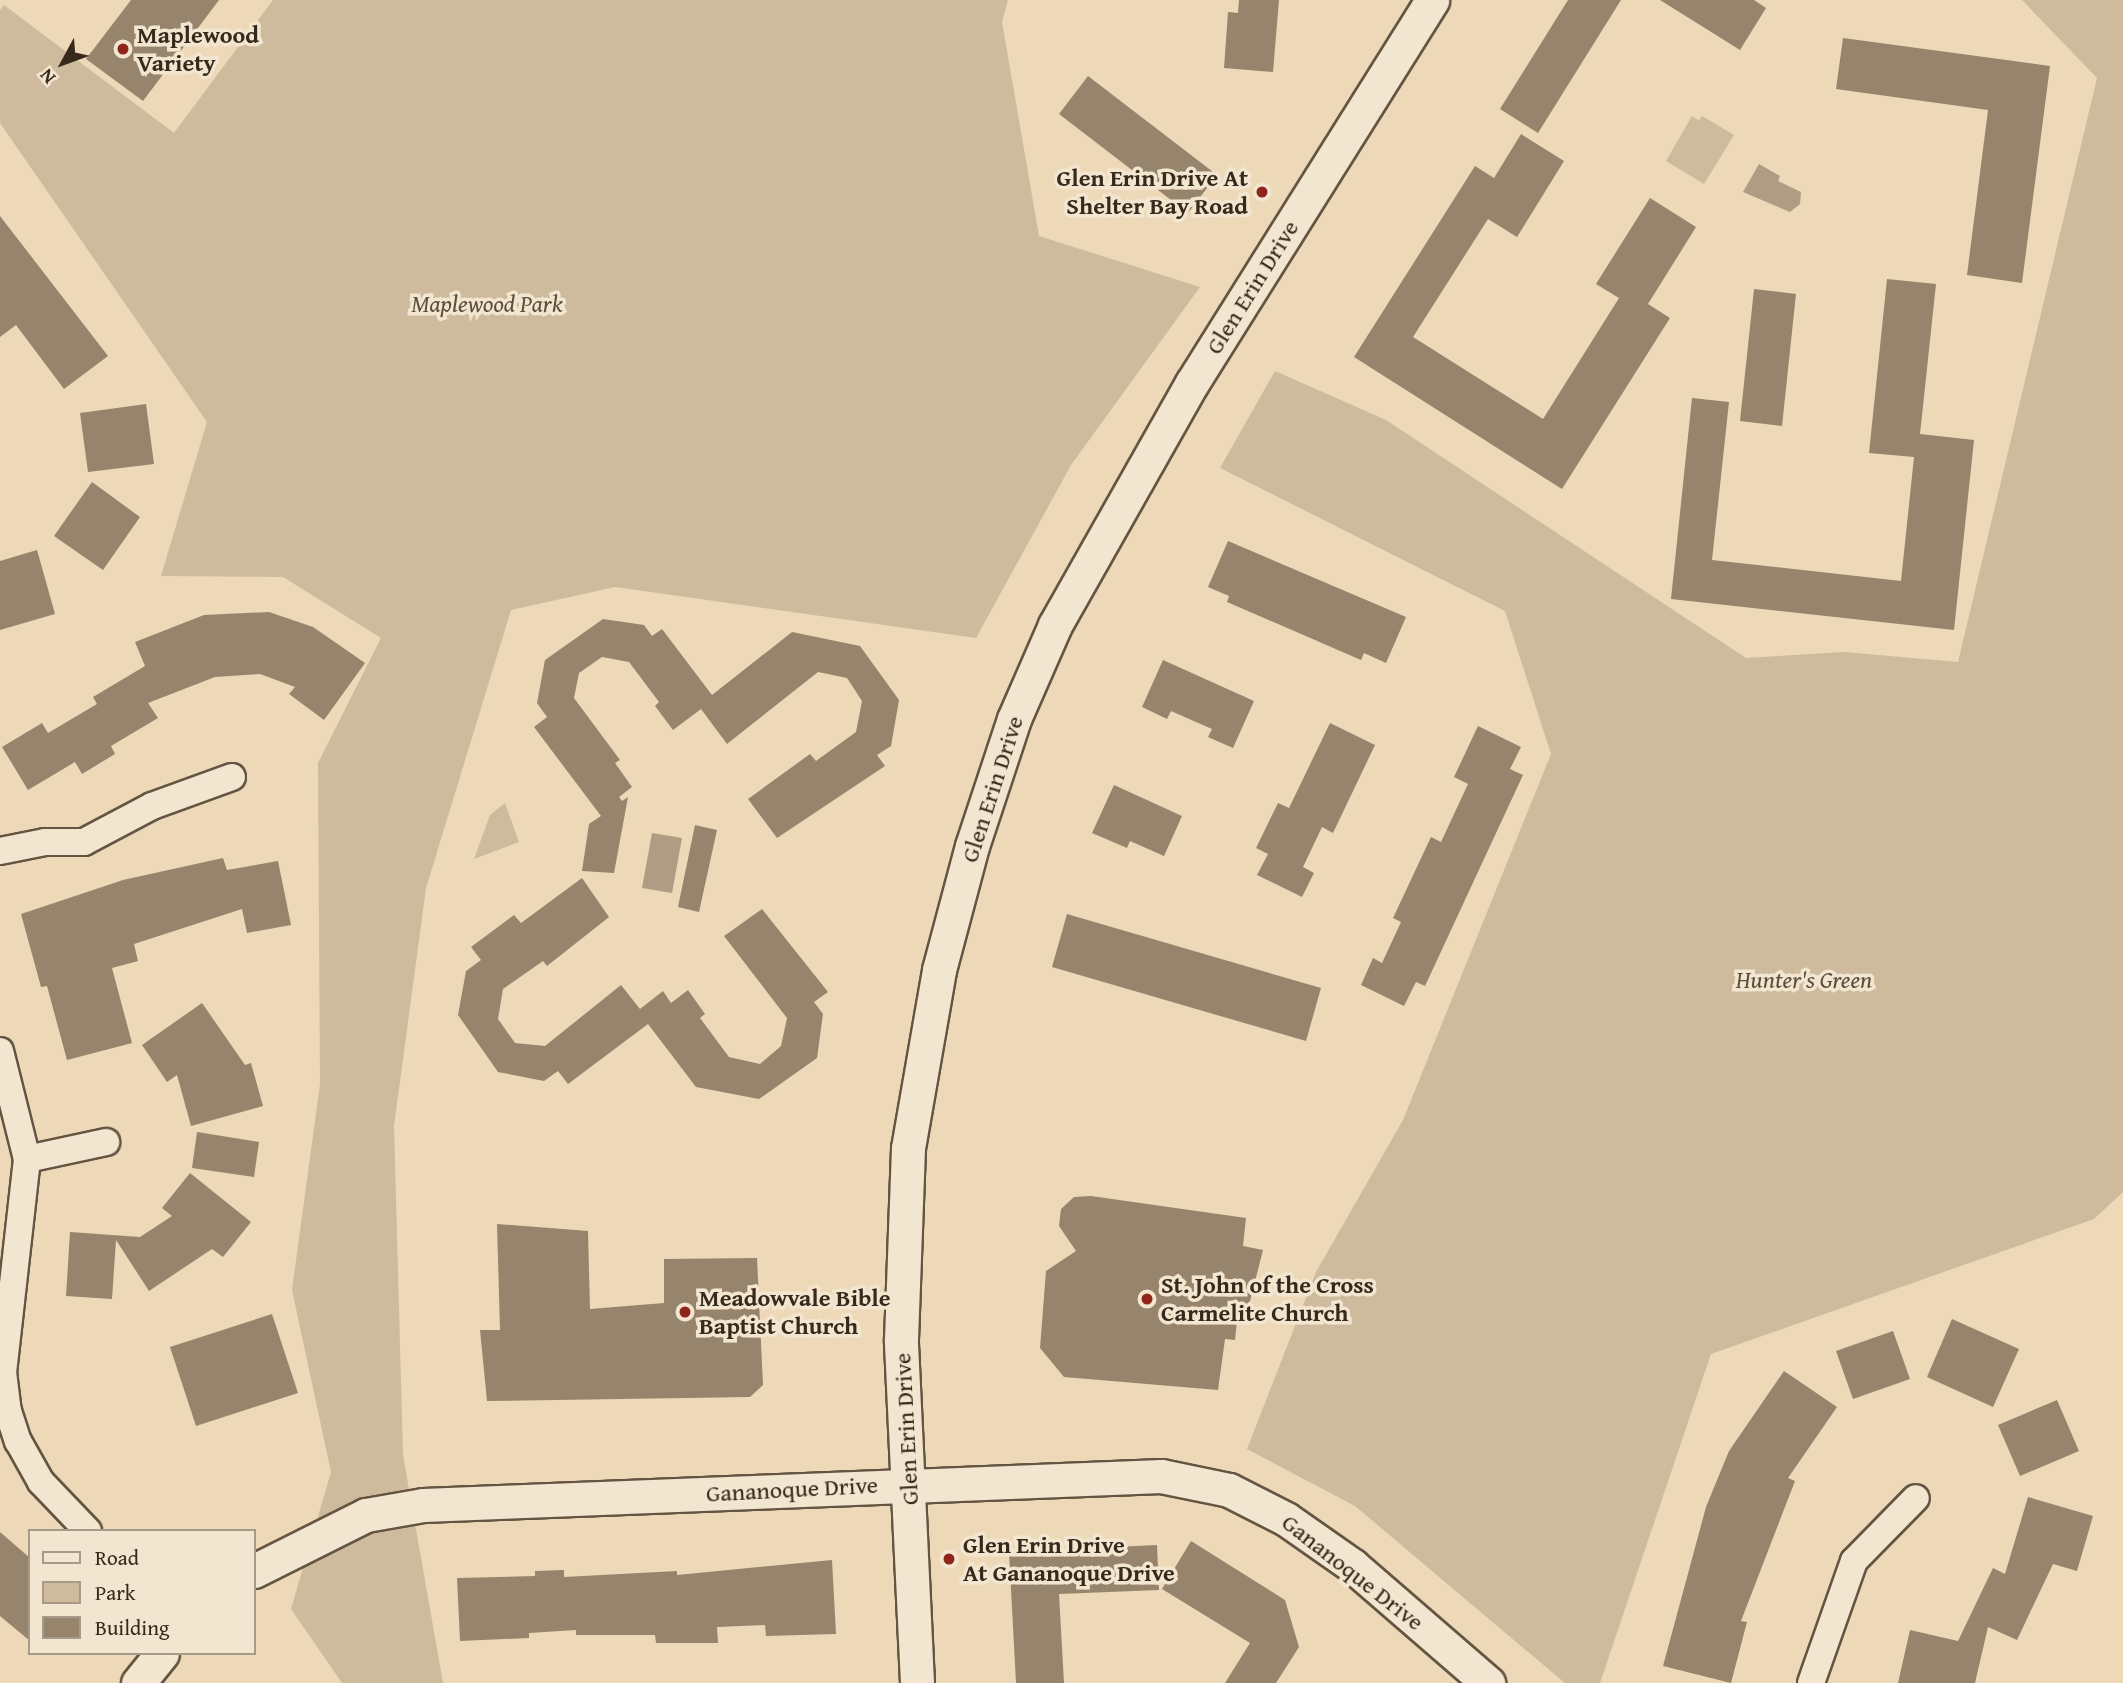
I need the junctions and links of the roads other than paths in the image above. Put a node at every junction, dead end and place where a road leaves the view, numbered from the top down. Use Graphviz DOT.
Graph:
graph roads {
  1 [pos="1432,0"];
  2 [pos="232,777"];
  3 [pos="0,851"];
  4 [pos="0,1051"];
  5 [pos="106,1142"];
  6 [pos="27,1159"];
  7 [pos="909,1484"];
  8 [pos="1916,1498"];
  9 [pos="86,1529"];
  10 [pos="256,1570"];
  11 [pos="160,1655"];
  12 [pos="138,1683"];
  13 [pos="917,1683"];
  14 [pos="1488,1683"];
  15 [pos="1811,1683"];
  1 -- 7 [label="street, Glen Erin Drive"];
  2 -- 3 [label="street"];
  4 -- 6 [label="street"];
  5 -- 6 [label="street"];
  6 -- 9 [label="street"];
  7 -- 10 [label="street, Gananoque Drive"];
  7 -- 13 [label="street, Glen Erin Drive"];
  7 -- 14 [label="street, Gananoque Drive"];
  8 -- 15 [label="street"];
  11 -- 12 [label="street"];
}
